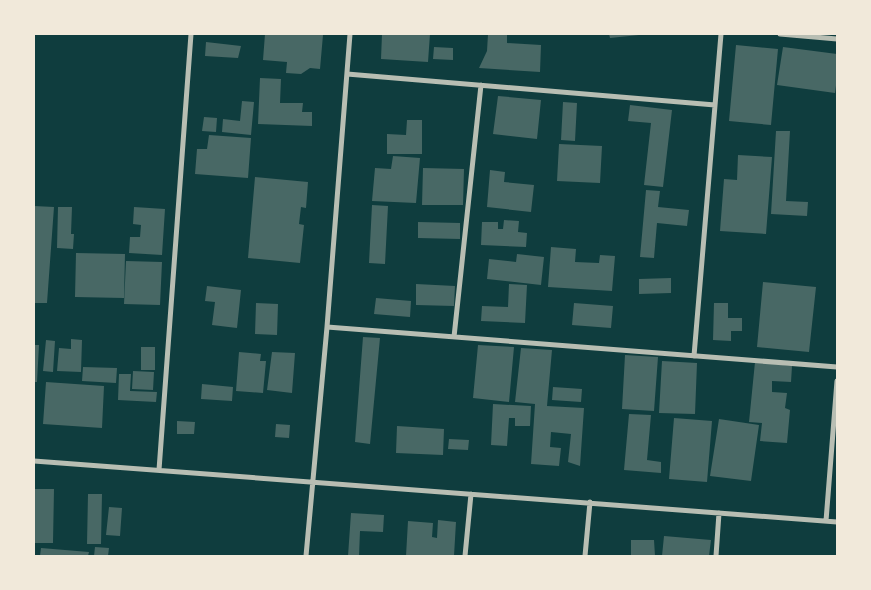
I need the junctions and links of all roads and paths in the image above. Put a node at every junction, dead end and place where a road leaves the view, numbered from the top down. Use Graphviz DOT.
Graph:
graph roads {
  1 [pos="191,34"];
  2 [pos="350,34"];
  3 [pos="721,34"];
  4 [pos="780,34"];
  5 [pos="837,39"];
  6 [pos="347,74"];
  7 [pos="481,85"];
  8 [pos="715,104"];
  9 [pos="327,327"];
  10 [pos="454,337"];
  11 [pos="694,356"];
  12 [pos="837,367"];
  13 [pos="837,381"];
  14 [pos="34,461"];
  15 [pos="160,470"];
  16 [pos="312,481"];
  17 [pos="471,494"];
  18 [pos="590,502"];
  19 [pos="719,513"];
  20 [pos="826,521"];
  21 [pos="837,522"];
  22 [pos="306,556"];
  23 [pos="465,556"];
  24 [pos="585,556"];
  25 [pos="716,556"];
  1 -- 15 [label="street"];
  2 -- 6 [label="street"];
  3 -- 8 [label="street"];
  4 -- 5 [label="street"];
  6 -- 7 [label="street"];
  6 -- 9 [label="street"];
  7 -- 8 [label="street"];
  7 -- 10 [label="street"];
  8 -- 11 [label="street"];
  9 -- 10 [label="street"];
  9 -- 16 [label="street"];
  10 -- 11 [label="street"];
  11 -- 12 [label="street"];
  13 -- 20 [label="street"];
  14 -- 15 [label="street"];
  15 -- 16 [label="street"];
  16 -- 17 [label="street"];
  16 -- 22 [label="street"];
  17 -- 18 [label="street"];
  17 -- 23 [label="street"];
  18 -- 19 [label="street"];
  18 -- 24 [label="street"];
  19 -- 20 [label="street"];
  19 -- 25 [label="street"];
  20 -- 21 [label="street"];
}
